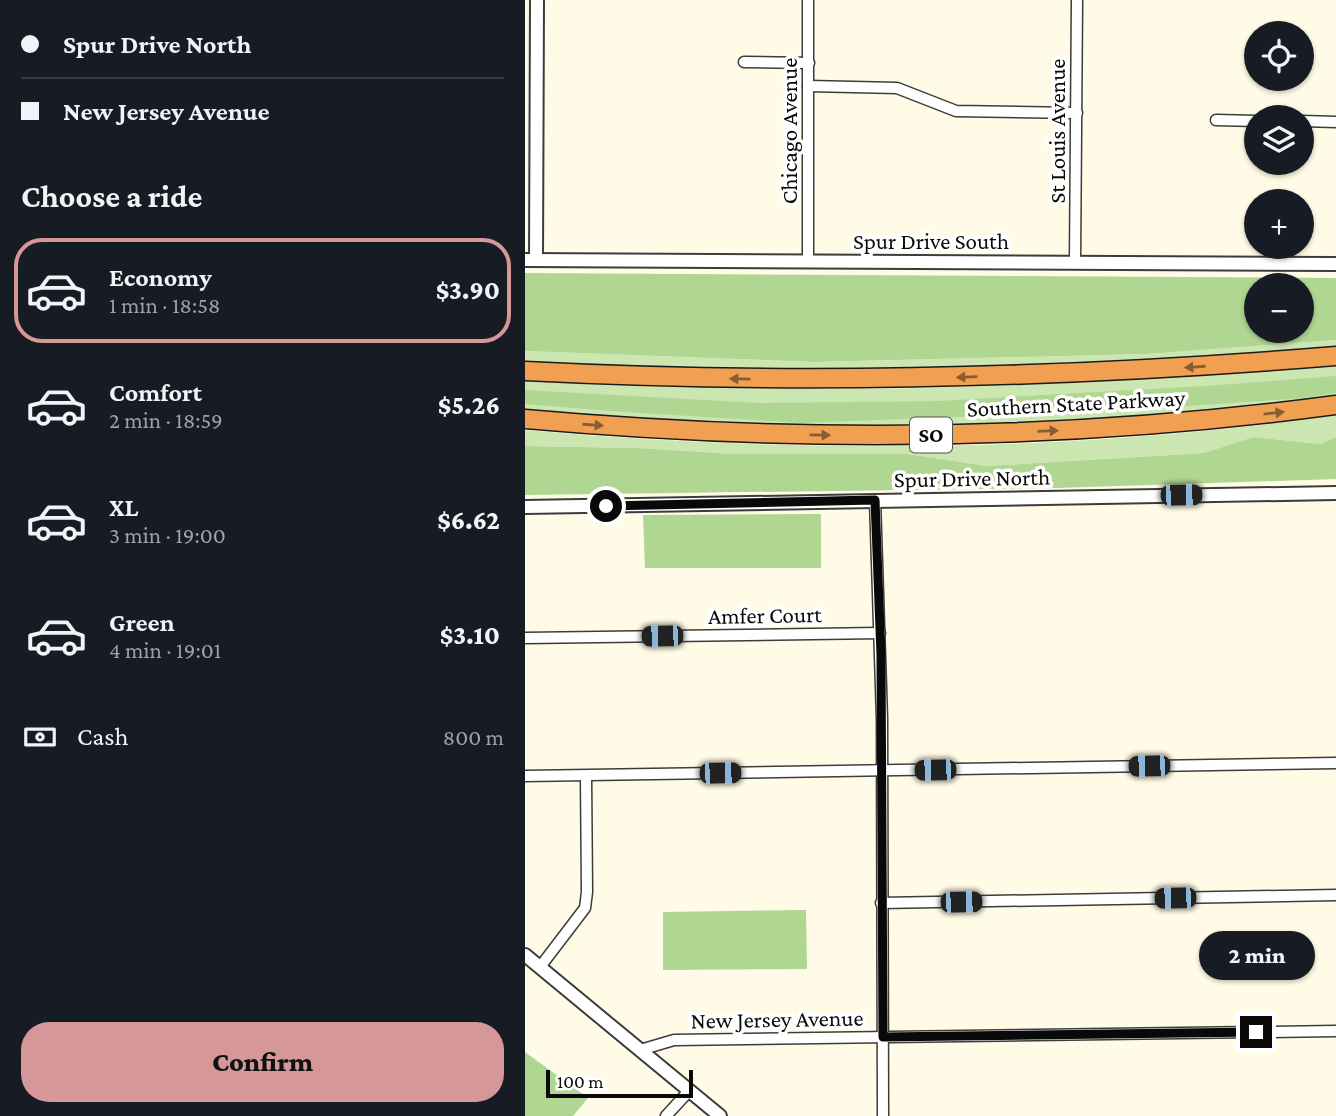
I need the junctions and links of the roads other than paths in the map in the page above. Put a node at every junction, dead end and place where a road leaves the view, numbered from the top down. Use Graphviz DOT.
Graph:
graph roads {
  1 [pos="537,0"];
  2 [pos="809,0"];
  3 [pos="1077,0"];
  4 [pos="744,62"];
  5 [pos="809,63"];
  6 [pos="809,86"];
  7 [pos="1077,113"];
  8 [pos="1216,120"];
  9 [pos="1244,121"];
  10 [pos="1314,121"];
  11 [pos="1336,122"];
  12 [pos="531,260"];
  13 [pos="808,262"];
  14 [pos="1075,263"];
  15 [pos="1336,264"];
  16 [pos="1336,356"];
  17 [pos="525,371"];
  18 [pos="1336,405"];
  19 [pos="525,419"];
  20 [pos="1336,493"];
  21 [pos="875,500"];
  22 [pos="525,507"];
  23 [pos="880,633"];
  24 [pos="525,638"];
  25 [pos="1336,764"];
  26 [pos="881,770"];
  27 [pos="525,776"];
  28 [pos="586,776"];
  29 [pos="1336,895"];
  30 [pos="881,903"];
  31 [pos="525,955"];
  32 [pos="540,967"];
  33 [pos="1336,1031"];
  34 [pos="883,1037"];
  35 [pos="640,1050"];
  36 [pos="688,1091"];
  37 [pos="666,1116"];
  38 [pos="720,1116"];
  39 [pos="883,1116"];
  1 -- 12 [label="street"];
  2 -- 5 [label="street, Chicago Avenue"];
  3 -- 7 [label="street, St Louis Avenue"];
  4 -- 5 [label="street"];
  5 -- 6 [label="street, Chicago Avenue"];
  6 -- 7 [label="street"];
  6 -- 13 [label="street, Chicago Avenue"];
  7 -- 14 [label="street, St Louis Avenue"];
  8 -- 9 [label="street"];
  10 -- 11 [label="street"];
  12 -- 13 [label="street, Spur Drive South"];
  13 -- 14 [label="street, Spur Drive South"];
  14 -- 15 [label="street, Spur Drive South"];
  16 -- 17 [label="highway, Southern State Parkway, one-way"];
  19 -- 18 [label="highway, Southern State Parkway / SO, one-way"];
  20 -- 21 [label="street, Spur Drive North"];
  21 -- 22 [label="street, Spur Drive North"];
  21 -- 23 [label="street"];
  23 -- 24 [label="street, Amfer Court"];
  23 -- 26 [label="street"];
  25 -- 26 [label="street"];
  26 -- 28 [label="street"];
  26 -- 30 [label="street"];
  27 -- 28 [label="street"];
  28 -- 32 [label="street"];
  29 -- 30 [label="street"];
  30 -- 34 [label="street"];
  31 -- 32 [label="street"];
  32 -- 35 [label="street"];
  33 -- 34 [label="street, New Jersey Avenue"];
  34 -- 35 [label="street, New Jersey Avenue"];
  34 -- 39 [label="street"];
  35 -- 36 [label="street"];
  36 -- 37 [label="street"];
  36 -- 38 [label="street"];
}
